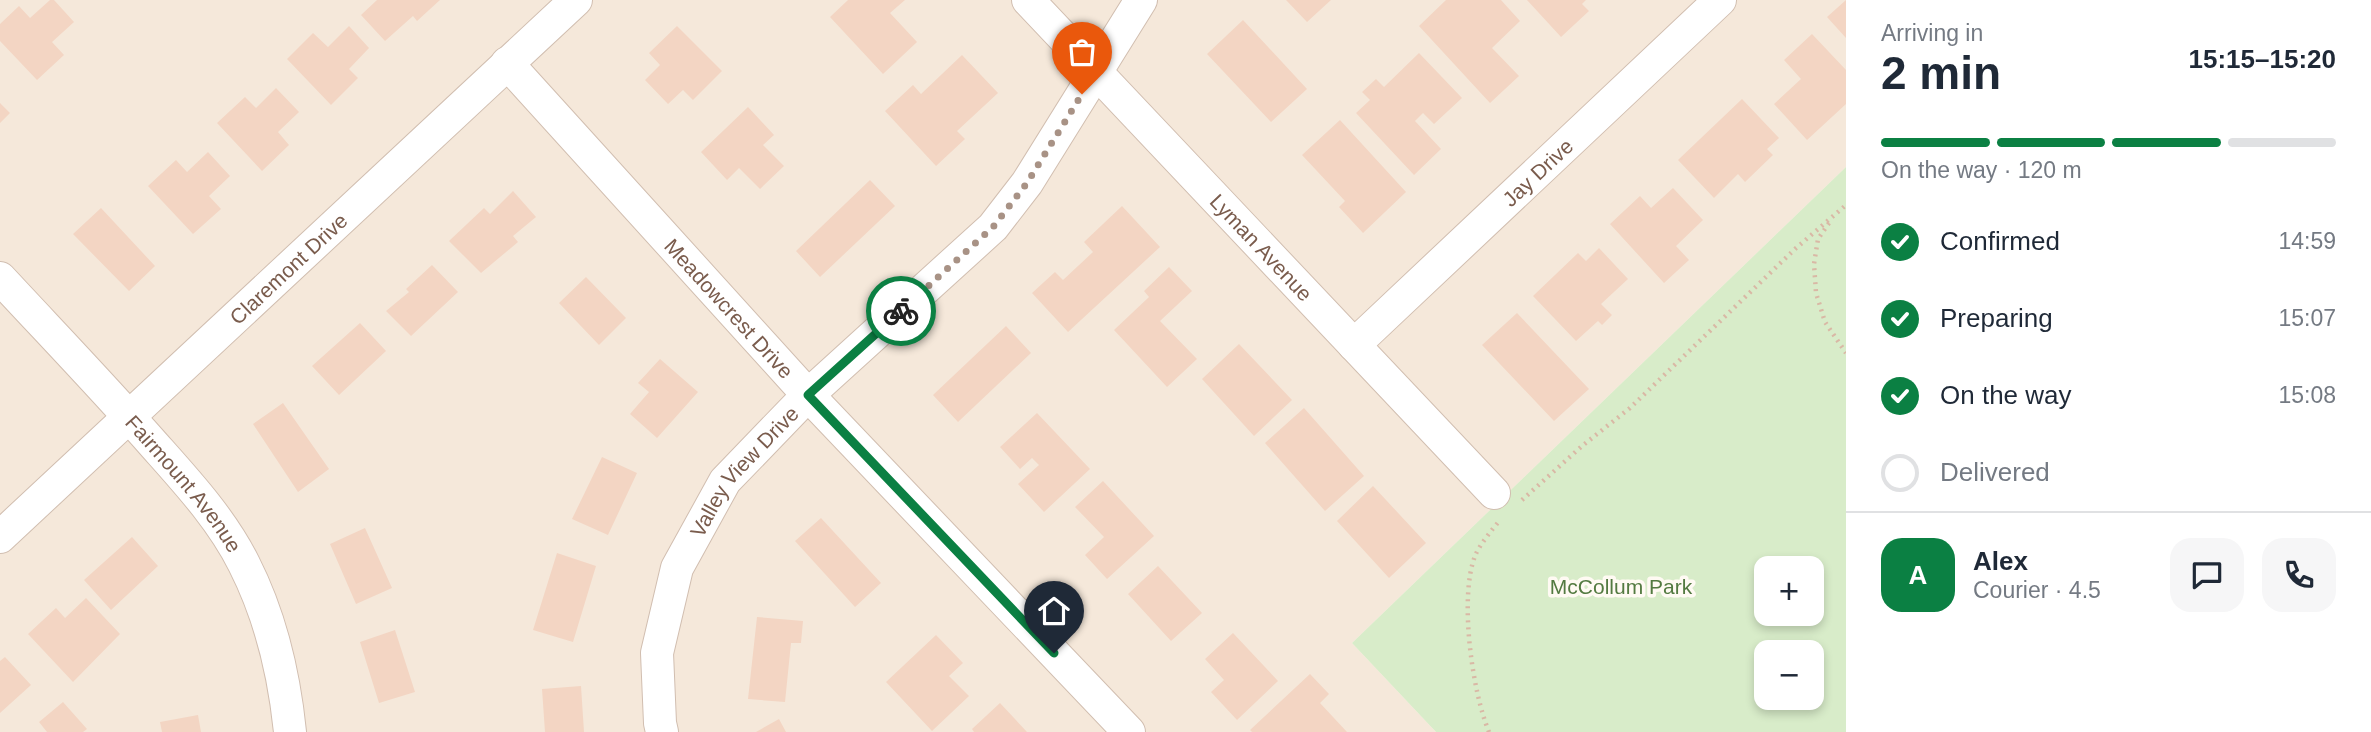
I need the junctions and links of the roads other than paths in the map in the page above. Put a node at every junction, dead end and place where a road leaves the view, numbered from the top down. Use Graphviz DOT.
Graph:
graph roads {
  1 [pos="576,0"];
  2 [pos="1028,0"];
  3 [pos="1141,0"];
  4 [pos="1720,0"];
  5 [pos="506,63"];
  6 [pos="1095,71"];
  7 [pos="0,278"];
  8 [pos="1354,345"];
  9 [pos="808,395"];
  10 [pos="129,416"];
  11 [pos="1507,503"];
  12 [pos="0,537"];
  13 [pos="290,732"];
  14 [pos="662,732"];
  15 [pos="1129,732"];
  1 -- 5 [label="street, Claremont Drive"];
  2 -- 6 [label="street, Lyman Avenue"];
  3 -- 6 [label="street, Valley View Drive"];
  4 -- 8 [label="street, Jay Drive"];
  5 -- 9 [label="street, Meadowcrest Drive"];
  5 -- 10 [label="street, Claremont Drive"];
  6 -- 8 [label="street, Lyman Avenue"];
  6 -- 9 [label="street, Valley View Drive"];
  7 -- 10 [label="street, Fairmount Avenue"];
  8 -- 11 [label="street, Lyman Avenue"];
  9 -- 14 [label="street, Valley View Drive"];
  9 -- 15 [label="street, Meadowcrest Drive"];
  10 -- 12 [label="street, Claremont Drive"];
  10 -- 13 [label="street, Fairmount Avenue"];
}
